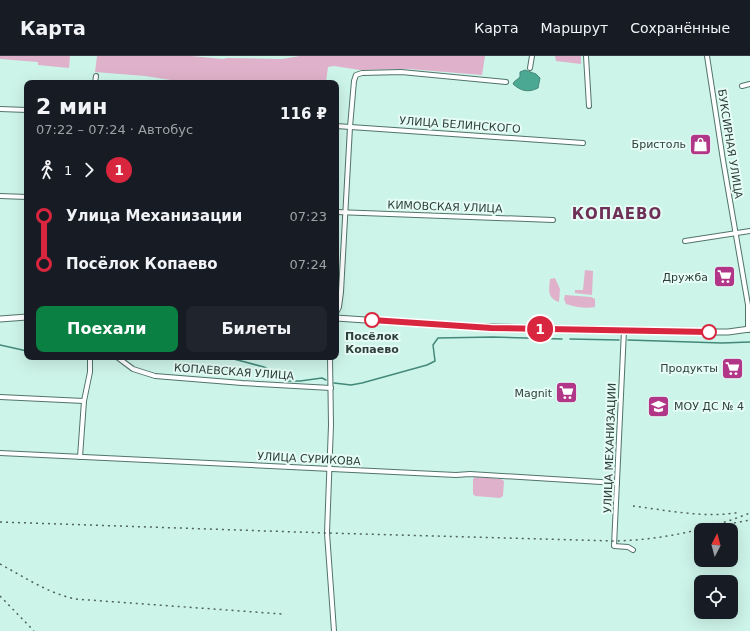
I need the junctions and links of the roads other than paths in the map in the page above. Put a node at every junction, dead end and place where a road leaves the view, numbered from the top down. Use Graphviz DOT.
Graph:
graph roads {
  1 [pos="532,56"];
  2 [pos="586,56"];
  3 [pos="707,56"];
  4 [pos="530,68"];
  5 [pos="96,76"];
  6 [pos="95,80"];
  7 [pos="506,82"];
  8 [pos="750,84"];
  9 [pos="742,86"];
  10 [pos="590,106"];
  11 [pos="0,108"];
  12 [pos="24,110"];
  13 [pos="339,126"];
  14 [pos="350,127"];
  15 [pos="583,143"];
  16 [pos="0,196"];
  17 [pos="24,197"];
  18 [pos="339,212"];
  19 [pos="345,212"];
  20 [pos="553,220"];
  21 [pos="750,231"];
  22 [pos="736,233"];
  23 [pos="685,241"];
  24 [pos="339,307"];
  25 [pos="24,317"];
  26 [pos="339,318"];
  27 [pos="0,320"];
  28 [pos="749,329"];
  29 [pos="624,330"];
  30 [pos="90,360"];
  31 [pos="121,360"];
  32 [pos="330,360"];
  33 [pos="331,388"];
  34 [pos="0,397"];
  35 [pos="84,401"];
  36 [pos="0,453"];
  37 [pos="80,457"];
  38 [pos="329,468"];
  39 [pos="617,483"];
  40 [pos="633,550"];
  41 [pos="334,631"];
  1 -- 4 [label="street"];
  2 -- 10 [label="street"];
  3 -- 22 [label="street, БУКСИРНАЯ УЛИЦА"];
  5 -- 6 [label="street"];
  7 -- 14 [label="street"];
  8 -- 9 [label="street"];
  11 -- 12 [label="street"];
  13 -- 14 [label="street, УЛИЦА БЕЛИНСКОГО"];
  14 -- 15 [label="street, УЛИЦА БЕЛИНСКОГО"];
  14 -- 19 [label="street"];
  16 -- 17 [label="street"];
  18 -- 19 [label="street, КИМОВСКАЯ УЛИЦА"];
  19 -- 20 [label="street, КИМОВСКАЯ УЛИЦА"];
  19 -- 24 [label="street"];
  21 -- 22 [label="street"];
  22 -- 23 [label="street"];
  22 -- 28 [label="street, БУКСИРНАЯ УЛИЦА"];
  25 -- 27 [label="street"];
  26 -- 29 [label="street"];
  28 -- 29 [label="street"];
  29 -- 39 [label="street, УЛИЦА МЕХАНИЗАЦИИ"];
  30 -- 35 [label="street"];
  31 -- 33 [label="street, КОПАЕВСКАЯ УЛИЦА"];
  32 -- 33 [label="street"];
  33 -- 38 [label="street"];
  34 -- 35 [label="street"];
  35 -- 37 [label="street"];
  36 -- 37 [label="street, УЛИЦА СУРИКОВА"];
  37 -- 38 [label="street, УЛИЦА СУРИКОВА"];
  38 -- 39 [label="street, УЛИЦА СУРИКОВА"];
  38 -- 41 [label="street"];
  39 -- 40 [label="street, УЛИЦА МЕХАНИЗАЦИИ"];
}
